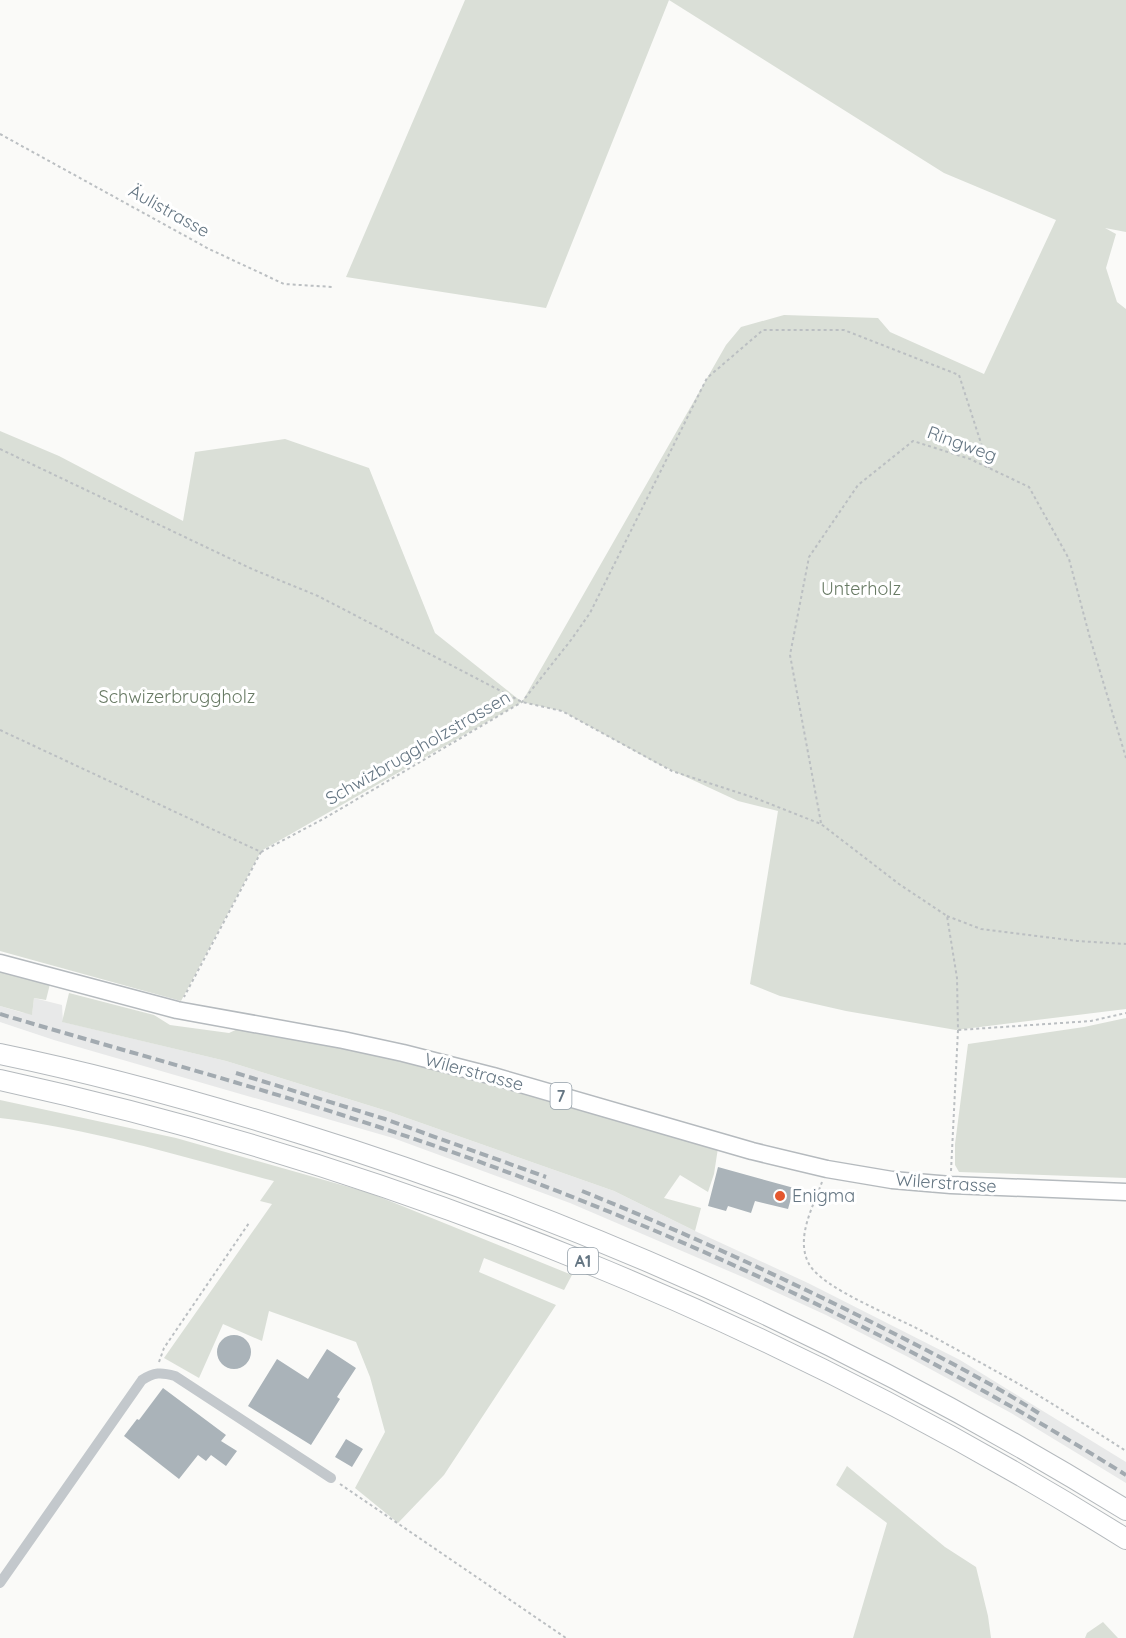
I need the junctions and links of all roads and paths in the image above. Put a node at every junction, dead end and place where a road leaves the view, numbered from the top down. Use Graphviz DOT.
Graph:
graph roads {
  1 [pos="0,134"];
  2 [pos="333,287"];
  3 [pos="0,449"];
  4 [pos="989,468"];
  5 [pos="522,702"];
  6 [pos="0,730"];
  7 [pos="1126,758"];
  8 [pos="821,824"];
  9 [pos="261,852"];
  10 [pos="947,916"];
  11 [pos="1126,944"];
  12 [pos="0,963"];
  13 [pos="177,1010"];
  14 [pos="1126,1013"];
  15 [pos="958,1030"];
  16 [pos="0,1054"];
  17 [pos="0,1080"];
  18 [pos="827,1169"];
  19 [pos="951,1185"];
  20 [pos="1126,1192"];
  21 [pos="249,1223"];
  22 [pos="157,1373"];
  23 [pos="1126,1451"];
  24 [pos="331,1478"];
  25 [pos="1126,1510"];
  26 [pos="1126,1539"];
  27 [pos="0,1583"];
  28 [pos="566,1638"];
  1 -- 2 [label="path, Äulistrasse"];
  3 -- 5 [label="path"];
  4 -- 5 [label="path"];
  4 -- 7 [label="path, Ringweg"];
  4 -- 8 [label="path, Ringweg"];
  5 -- 8 [label="path, Schwizbruggholzstrassen"];
  5 -- 9 [label="path, Schwizbruggholzstrassen"];
  6 -- 9 [label="path"];
  8 -- 10 [label="path, Schwizbruggholzstrassen"];
  9 -- 13 [label="path"];
  10 -- 11 [label="path, Schwizbruggholzstrassen"];
  10 -- 15 [label="path"];
  12 -- 13 [label="main road, Wilerstrasse / 7"];
  13 -- 18 [label="main road, Wilerstrasse / 7"];
  14 -- 15 [label="path"];
  15 -- 19 [label="path"];
  16 -- 25 [label="highway, A1"];
  17 -- 26 [label="highway, A1"];
  18 -- 19 [label="main road, Wilerstrasse / 7"];
  18 -- 23 [label="path"];
  19 -- 20 [label="main road, Wilerstrasse / 7"];
  21 -- 22 [label="path"];
  22 -- 24 [label="street"];
  22 -- 27 [label="street"];
  24 -- 28 [label="path"];
}
